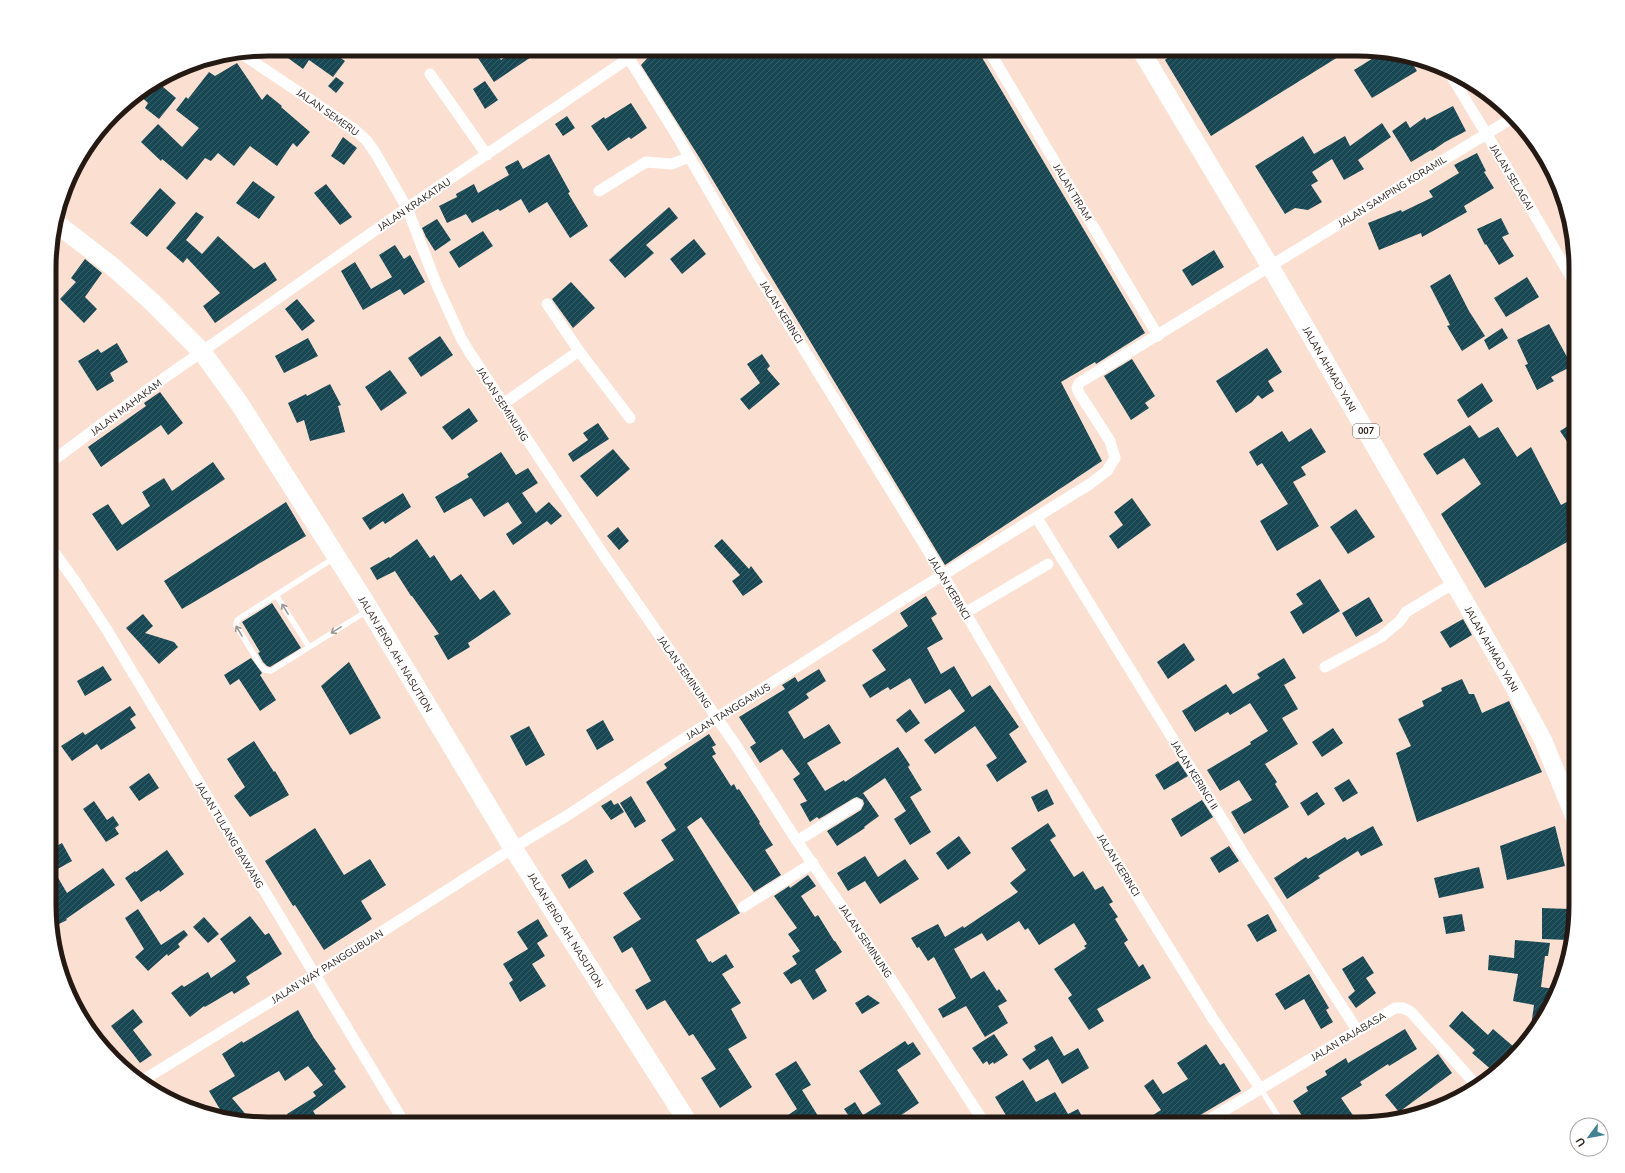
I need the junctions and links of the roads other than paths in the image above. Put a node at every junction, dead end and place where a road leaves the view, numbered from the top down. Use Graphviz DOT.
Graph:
graph roads {
  1 [pos="623,56"];
  2 [pos="627,56"];
  3 [pos="992,56"];
  4 [pos="1144,56"];
  5 [pos="247,57"];
  6 [pos="430,74"];
  7 [pos="1452,79"];
  8 [pos="1509,120"];
  9 [pos="1486,134"];
  10 [pos="486,155"];
  11 [pos="689,156"];
  12 [pos="599,191"];
  13 [pos="407,208"];
  14 [pos="60,226"];
  15 [pos="1270,266"];
  16 [pos="1569,274"];
  17 [pos="547,304"];
  18 [pos="1158,336"];
  19 [pos="579,351"];
  20 [pos="202,352"];
  21 [pos="503,404"];
  22 [pos="630,418"];
  23 [pos="56,458"];
  24 [pos="1037,518"];
  25 [pos="56,555"];
  26 [pos="336,556"];
  27 [pos="1048,564"];
  28 [pos="942,575"];
  29 [pos="1454,583"];
  30 [pos="276,595"];
  31 [pos="369,610"];
  32 [pos="965,612"];
  33 [pos="309,647"];
  34 [pos="1325,667"];
  35 [pos="717,718"];
  36 [pos="858,804"];
  37 [pos="1569,804"];
  38 [pos="797,841"];
  39 [pos="513,848"];
  40 [pos="814,863"];
  41 [pos="742,907"];
  42 [pos="314,975"];
  43 [pos="1357,1030"];
  44 [pos="146,1078"];
  45 [pos="1473,1082"];
  46 [pos="1260,1088"];
  47 [pos="401,1117"];
  48 [pos="685,1117"];
  49 [pos="980,1117"];
  50 [pos="1213,1117"];
  51 [pos="1279,1117"];
  1 -- 10 [label="street, JALAN KRAKATAU"];
  2 -- 11 [label="street, JALAN KERINCI"];
  3 -- 18 [label="street, JALAN TIRAM"];
  4 -- 15 [label="main road, JALAN AHMAD YANI / 007"];
  5 -- 13 [label="street, JALAN SEMERU"];
  6 -- 10 [label="street"];
  7 -- 9 [label="street, JALAN SELAGAI"];
  8 -- 9 [label="street, JALAN SAMPING KORAMIL"];
  9 -- 15 [label="street, JALAN SAMPING KORAMIL"];
  9 -- 16 [label="street, JALAN SELAGAI"];
  10 -- 13 [label="street, JALAN KRAKATAU"];
  11 -- 12 [label="street"];
  11 -- 28 [label="street, JALAN KERINCI"];
  13 -- 20 [label="street, JALAN KRAKATAU"];
  13 -- 21 [label="street, JALAN SEMINUNG"];
  14 -- 20 [label="highway, JALAN JEND. AH. NASUTION"];
  15 -- 18 [label="street, JALAN SAMPING KORAMIL"];
  15 -- 29 [label="main road, JALAN AHMAD YANI / 007"];
  17 -- 19 [label="street"];
  18 -- 24 [label="street, JALAN TANGGAMUS"];
  19 -- 21 [label="street"];
  19 -- 22 [label="street"];
  20 -- 23 [label="street, JALAN MAHAKAM"];
  20 -- 26 [label="highway, JALAN JEND. AH. NASUTION"];
  21 -- 35 [label="street, JALAN SEMINUNG"];
  24 -- 28 [label="street, JALAN TANGGAMUS"];
  24 -- 43 [label="street, JALAN KERINCI II"];
  25 -- 42 [label="street, JALAN TULANG BAWANG"];
  26 -- 30 [label="lane"];
  26 -- 31 [label="highway, JALAN JEND. AH. NASUTION"];
  27 -- 32 [label="street"];
  28 -- 32 [label="street, JALAN KERINCI"];
  28 -- 35 [label="street, JALAN TANGGAMUS"];
  29 -- 34 [label="street"];
  29 -- 37 [label="main road, JALAN AHMAD YANI / 007"];
  33 -- 30 [label="lane, one-way"];
  33 -- 30 [label="lane, one-way"];
  31 -- 33 [label="lane, one-way"];
  31 -- 39 [label="highway, JALAN JEND. AH. NASUTION"];
  32 -- 46 [label="street, JALAN KERINCI"];
  35 -- 38 [label="street, JALAN SEMINUNG"];
  35 -- 39 [label="street, JALAN TANGGAMUS"];
  36 -- 38 [label="street"];
  38 -- 40 [label="street, JALAN SEMINUNG"];
  39 -- 42 [label="street, JALAN WAY PANGGUBUAN"];
  39 -- 48 [label="highway, JALAN JEND. AH. NASUTION"];
  40 -- 41 [label="street"];
  40 -- 49 [label="street, JALAN SEMINUNG"];
  42 -- 44 [label="street, JALAN WAY PANGGUBUAN"];
  42 -- 47 [label="street, JALAN TULANG BAWANG"];
  43 -- 45 [label="street, JALAN RAJABASA"];
  43 -- 46 [label="street, JALAN RAJABASA"];
  46 -- 50 [label="street, JALAN RAJABASA"];
  46 -- 51 [label="lane, JALAN KERINCI"];
}
